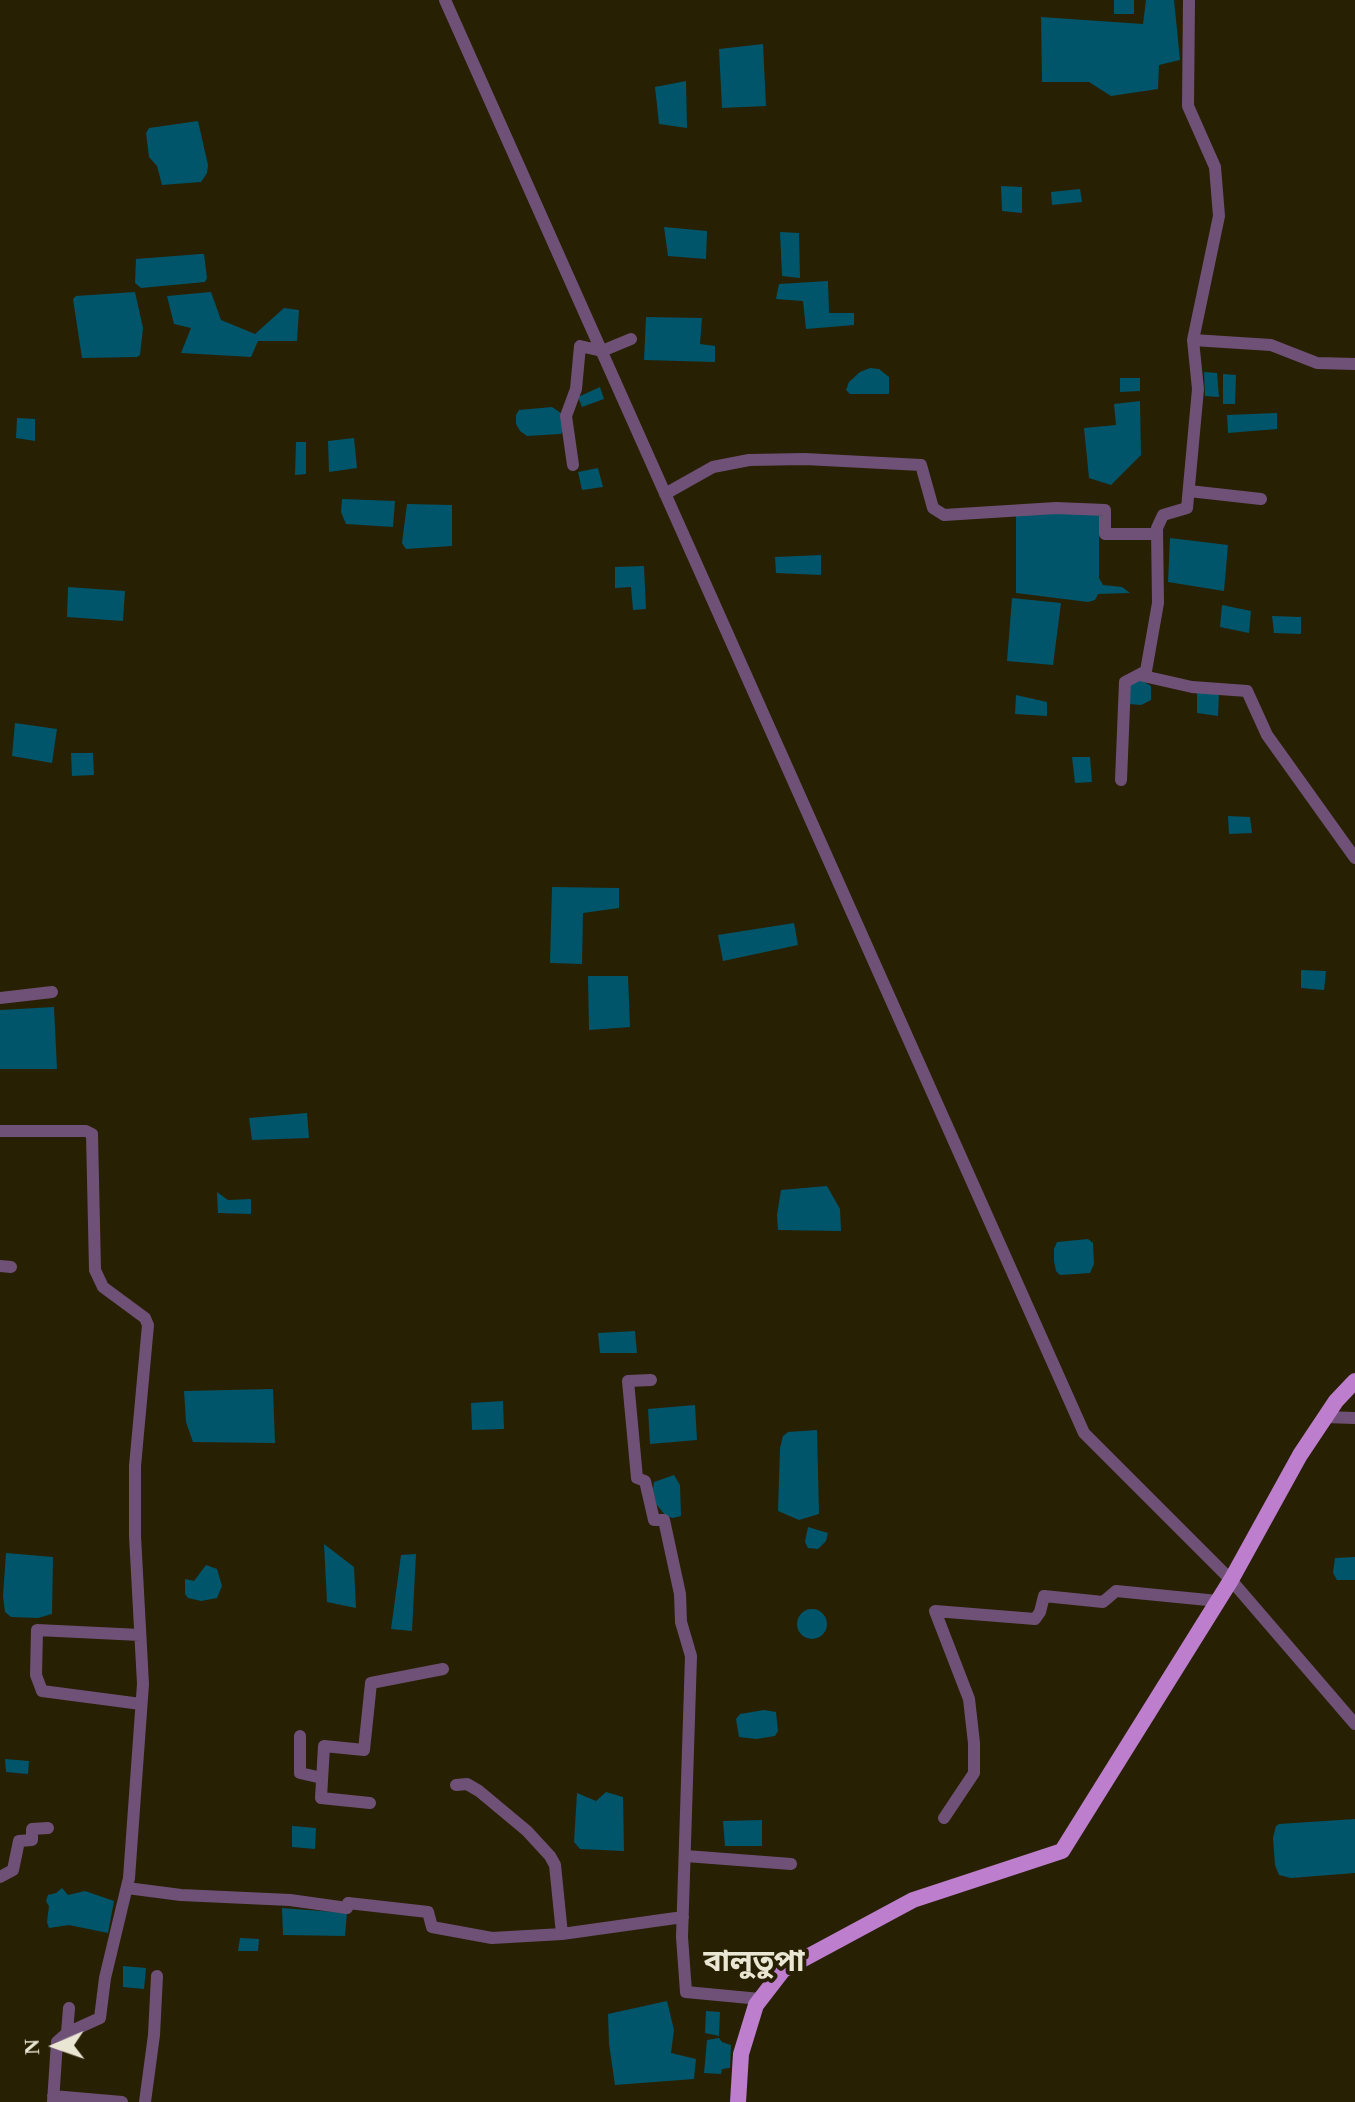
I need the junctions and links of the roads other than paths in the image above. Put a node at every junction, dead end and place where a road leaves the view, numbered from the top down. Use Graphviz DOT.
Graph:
graph roads {
  1 [pos="445,0"];
  2 [pos="1189,0"];
  3 [pos="631,339"];
  4 [pos="1193,340"];
  5 [pos="602,351"];
  6 [pos="1355,364"];
  7 [pos="573,465"];
  8 [pos="1189,491"];
  9 [pos="665,494"];
  10 [pos="1261,499"];
  11 [pos="1157,534"];
  12 [pos="1139,675"];
  13 [pos="1121,780"];
  14 [pos="1355,858"];
  15 [pos="52,992"];
  16 [pos="0,998"];
  17 [pos="0,1131"];
  18 [pos="651,1380"];
  19 [pos="1355,1381"];
  20 [pos="1325,1417"];
  21 [pos="1355,1418"];
  22 [pos="1231,1580"];
  23 [pos="1218,1601"];
  24 [pos="140,1635"];
  25 [pos="443,1669"];
  26 [pos="141,1704"];
  27 [pos="1355,1724"];
  28 [pos="300,1736"];
  29 [pos="322,1778"];
  30 [pos="456,1785"];
  31 [pos="370,1803"];
  32 [pos="944,1818"];
  33 [pos="48,1828"];
  34 [pos="686,1856"];
  35 [pos="791,1864"];
  36 [pos="0,1877"];
  37 [pos="127,1888"];
  38 [pos="683,1917"];
  39 [pos="562,1934"];
  40 [pos="157,1976"];
  41 [pos="760,1999"];
  42 [pos="69,2008"];
  43 [pos="67,2033"];
  44 [pos="53,2099"];
  45 [pos="122,2102"];
  46 [pos="145,2102"];
  47 [pos="738,2102"];
  1 -- 5 [label="street"];
  2 -- 4 [label="street"];
  3 -- 5 [label="street"];
  4 -- 6 [label="street"];
  4 -- 8 [label="street"];
  5 -- 7 [label="street"];
  5 -- 9 [label="street"];
  8 -- 10 [label="street"];
  8 -- 11 [label="street"];
  9 -- 11 [label="street"];
  9 -- 22 [label="street"];
  11 -- 12 [label="street"];
  12 -- 13 [label="street"];
  12 -- 14 [label="street"];
  15 -- 16 [label="street"];
  17 -- 24 [label="street"];
  18 -- 34 [label="street"];
  19 -- 20 [label="main road"];
  20 -- 21 [label="street"];
  20 -- 22 [label="main road"];
  22 -- 23 [label="main road"];
  22 -- 27 [label="street"];
  23 -- 32 [label="street"];
  23 -- 41 [label="main road"];
  24 -- 26 [label="street"];
  24 -- 26 [label="street"];
  25 -- 29 [label="street"];
  26 -- 37 [label="street"];
  28 -- 29 [label="street"];
  29 -- 31 [label="street"];
  30 -- 39 [label="street"];
  33 -- 36 [label="street"];
  34 -- 35 [label="street"];
  34 -- 38 [label="street"];
  37 -- 39 [label="street"];
  37 -- 43 [label="street"];
  38 -- 39 [label="street"];
  38 -- 41 [label="street"];
  40 -- 46 [label="street"];
  41 -- 47 [label="main road"];
  42 -- 43 [label="street"];
  43 -- 44 [label="street"];
  44 -- 45 [label="street"];
}
